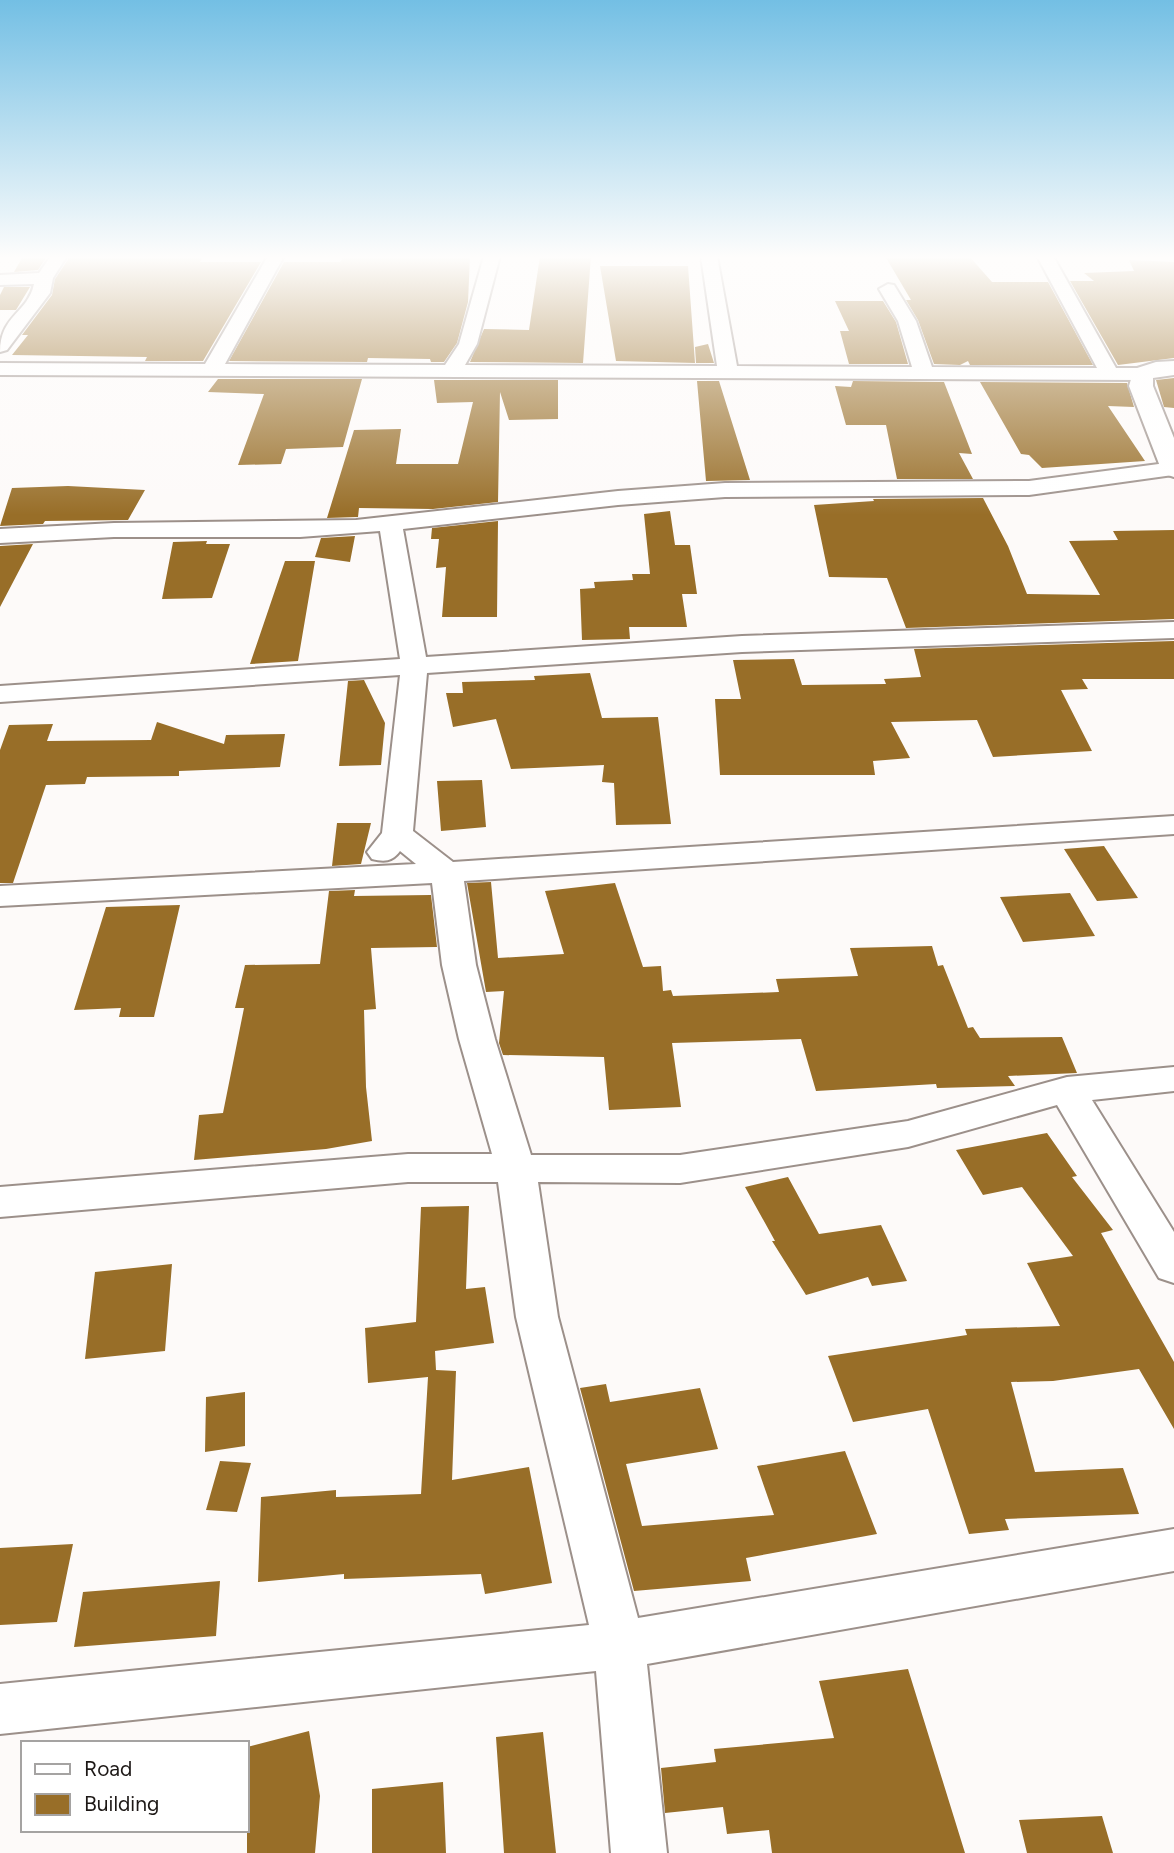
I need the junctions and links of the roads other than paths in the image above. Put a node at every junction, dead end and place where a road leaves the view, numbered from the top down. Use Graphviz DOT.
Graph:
graph roads {
  1 [pos="227,342"];
  2 [pos="723,342"];
  3 [pos="914,342"];
  4 [pos="1093,342"];
  5 [pos="468,344"];
  6 [pos="1174,368"];
  7 [pos="0,369"];
  8 [pos="211,371"];
  9 [pos="450,373"];
  10 [pos="540,373"];
  11 [pos="728,373"];
  12 [pos="924,373"];
  13 [pos="1110,374"];
  14 [pos="1142,374"];
  15 [pos="1173,468"];
  16 [pos="390,523"];
  17 [pos="0,536"];
  18 [pos="1174,629"];
  19 [pos="414,666"];
  20 [pos="0,694"];
  21 [pos="1174,825"];
  22 [pos="397,834"];
  23 [pos="447,873"];
  24 [pos="364,876"];
  25 [pos="0,896"];
  26 [pos="1174,1079"];
  27 [pos="1068,1090"];
  28 [pos="516,1168"];
  29 [pos="0,1202"];
  30 [pos="1174,1267"];
  31 [pos="1174,1550"];
  32 [pos="619,1645"];
  33 [pos="0,1709"];
  34 [pos="639,1853"];
  1 -- 8 [label="street"];
  2 -- 11 [label="street"];
  3 -- 12 [label="street"];
  4 -- 13 [label="street"];
  5 -- 9 [label="street"];
  5 -- 10 [label="street"];
  6 -- 14 [label="street"];
  7 -- 8 [label="street"];
  8 -- 9 [label="street"];
  9 -- 10 [label="street"];
  10 -- 11 [label="street"];
  11 -- 12 [label="street"];
  12 -- 13 [label="street"];
  13 -- 14 [label="street"];
  14 -- 15 [label="street"];
  15 -- 16 [label="street"];
  16 -- 17 [label="street"];
  16 -- 19 [label="street"];
  18 -- 19 [label="street"];
  19 -- 20 [label="street"];
  19 -- 22 [label="street"];
  21 -- 23 [label="street"];
  22 -- 23 [label="street"];
  22 -- 24 [label="street"];
  23 -- 24 [label="street"];
  23 -- 28 [label="street"];
  24 -- 25 [label="street"];
  26 -- 27 [label="street"];
  27 -- 28 [label="street"];
  27 -- 30 [label="street"];
  28 -- 29 [label="street"];
  28 -- 32 [label="street"];
  31 -- 32 [label="street"];
  32 -- 33 [label="street"];
  32 -- 34 [label="street"];
}
